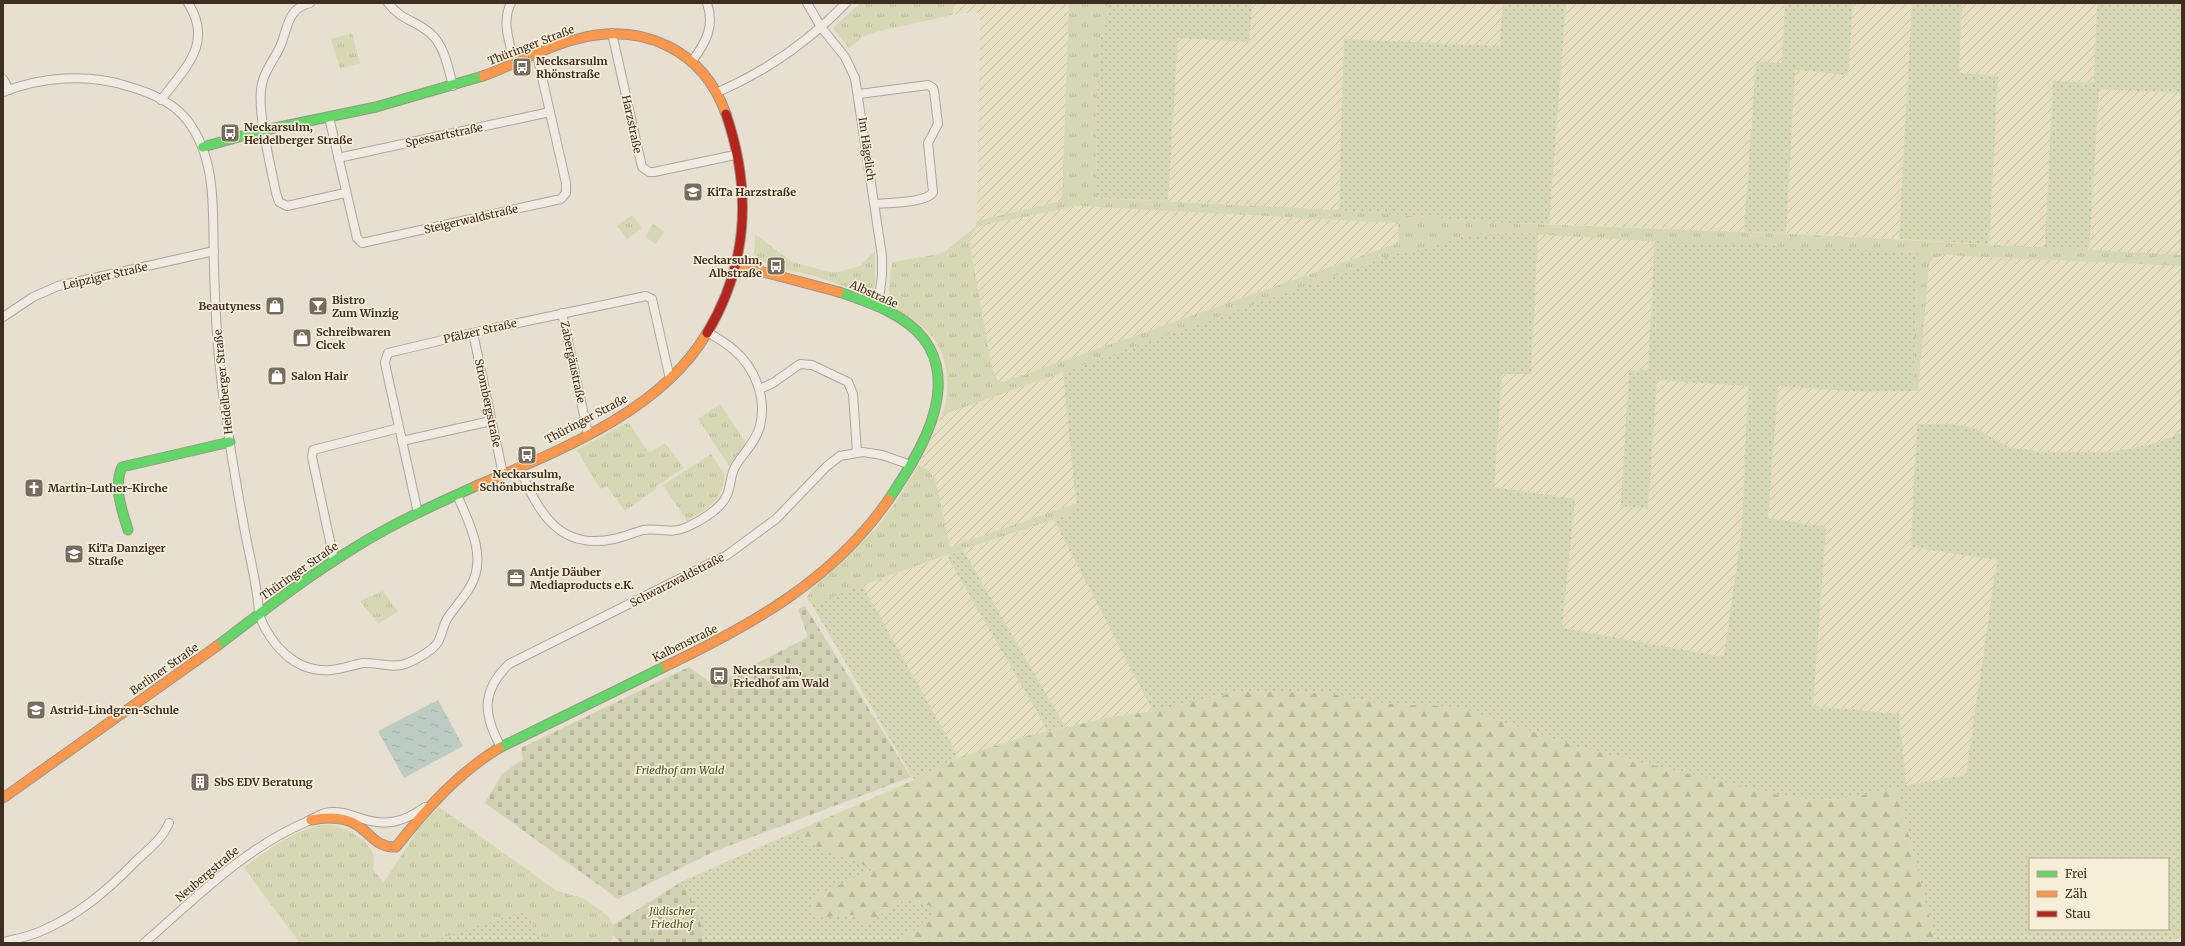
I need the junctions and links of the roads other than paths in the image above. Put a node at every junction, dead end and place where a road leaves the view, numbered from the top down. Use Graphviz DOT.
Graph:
graph roads {
  1 [pos="188,3"];
  2 [pos="310,3"];
  3 [pos="388,3"];
  4 [pos="511,3"];
  5 [pos="707,3"];
  6 [pos="807,3"];
  7 [pos="846,3"];
  8 [pos="821,27"];
  9 [pos="612,33"];
  10 [pos="537,55"];
  11 [pos="693,60"];
  12 [pos="515,64"];
  13 [pos="3,80"];
  14 [pos="453,86"];
  15 [pos="6,91"];
  16 [pos="718,92"];
  17 [pos="859,94"];
  18 [pos="161,100"];
  19 [pos="550,112"];
  20 [pos="329,117"];
  21 [pos="265,130"];
  22 [pos="203,147"];
  23 [pos="735,154"];
  24 [pos="338,158"];
  25 [pos="346,193"];
  26 [pos="875,204"];
  27 [pos="214,251"];
  28 [pos="737,266"];
  29 [pos="878,307"];
  30 [pos="562,313"];
  31 [pos="3,317"];
  32 [pos="472,333"];
  33 [pos="709,333"];
  34 [pos="670,379"];
  35 [pos="760,389"];
  36 [pos="936,409"];
  37 [pos="491,421"];
  38 [pos="399,428"];
  39 [pos="588,434"];
  40 [pos="402,441"];
  41 [pos="230,442"];
  42 [pos="857,452"];
  43 [pos="910,465"];
  44 [pos="519,467"];
  45 [pos="503,474"];
  46 [pos="458,495"];
  47 [pos="418,513"];
  48 [pos="128,530"];
  49 [pos="334,560"];
  50 [pos="259,615"];
  51 [pos="501,747"];
  52 [pos="3,798"];
  53 [pos="430,803"];
  54 [pos="311,820"];
  55 [pos="169,823"];
  56 [pos="396,846"];
  57 [pos="3,942"];
  58 [pos="144,943"];
  1 -- 18 [label="street"];
  2 -- 21 [label="street"];
  3 -- 14 [label="street"];
  4 -- 12 [label="street"];
  5 -- 11 [label="street"];
  6 -- 8 [label="street, Im Hägelich"];
  7 -- 8 [label="street"];
  8 -- 16 [label="street"];
  8 -- 17 [label="street, Im Hägelich"];
  9 -- 10 [label="street, Thüringer Straße"];
  9 -- 11 [label="street, Thüringer Straße"];
  9 -- 23 [label="street, Harzstraße"];
  10 -- 12 [label="street, Thüringer Straße"];
  10 -- 19 [label="street, Steigerwaldstraße"];
  11 -- 16 [label="street, Thüringer Straße"];
  12 -- 14 [label="street, Thüringer Straße"];
  13 -- 15 [label="street"];
  14 -- 20 [label="street, Thüringer Straße"];
  15 -- 18 [label="street, Heidelberger Straße"];
  16 -- 23 [label="street, Thüringer Straße"];
  17 -- 26 [label="street, Im Hägelich"];
  17 -- 26 [label="street"];
  18 -- 22 [label="street, Heidelberger Straße"];
  19 -- 24 [label="street, Spessartstraße"];
  19 -- 25 [label="street, Steigerwaldstraße"];
  20 -- 21 [label="street, Thüringer Straße"];
  20 -- 24 [label="street, Steigerwaldstraße"];
  21 -- 22 [label="street, Thüringer Straße"];
  21 -- 25 [label="street"];
  22 -- 27 [label="street, Heidelberger Straße"];
  23 -- 28 [label="street, Thüringer Straße"];
  24 -- 25 [label="street, Steigerwaldstraße"];
  26 -- 29 [label="street, Im Hägelich"];
  27 -- 31 [label="street, Leipziger Straße"];
  27 -- 41 [label="street, Heidelberger Straße"];
  28 -- 29 [label="street, Albstraße"];
  28 -- 33 [label="street, Thüringer Straße"];
  29 -- 36 [label="street, Albstraße"];
  30 -- 32 [label="street, Pfälzer Straße"];
  30 -- 34 [label="street, Pfälzer Straße"];
  30 -- 39 [label="street, Zabergäustraße"];
  32 -- 37 [label="street, Strombergstraße"];
  32 -- 38 [label="street, Pfälzer Straße"];
  33 -- 34 [label="street, Thüringer Straße"];
  33 -- 35 [label="street"];
  34 -- 39 [label="street, Thüringer Straße"];
  35 -- 42 [label="street"];
  35 -- 44 [label="street"];
  36 -- 43 [label="street, Kalbenstraße"];
  37 -- 40 [label="street"];
  37 -- 45 [label="street, Strombergstraße"];
  38 -- 40 [label="street, Pfälzer Straße"];
  38 -- 49 [label="street"];
  39 -- 44 [label="street, Thüringer Straße"];
  40 -- 47 [label="street, Pfälzer Straße"];
  41 -- 48 [label="street"];
  41 -- 50 [label="street, Heidelberger Straße"];
  42 -- 43 [label="street, Schwarzwaldstraße"];
  42 -- 51 [label="street, Schwarzwaldstraße"];
  43 -- 51 [label="street, Kalbenstraße"];
  44 -- 45 [label="street, Thüringer Straße"];
  45 -- 46 [label="street, Thüringer Straße"];
  46 -- 47 [label="street, Thüringer Straße"];
  46 -- 50 [label="street, Heidelberger Straße"];
  47 -- 49 [label="street, Thüringer Straße"];
  49 -- 50 [label="street, Thüringer Straße"];
  50 -- 52 [label="street, Berliner Straße"];
  51 -- 53 [label="street, Kalbenstraße"];
  53 -- 54 [label="street, Neubergstraße"];
  53 -- 56 [label="street, Kalbenstraße"];
  54 -- 56 [label="street, Neubergstraße"];
  54 -- 58 [label="street, Neubergstraße"];
  55 -- 57 [label="street"];
}
